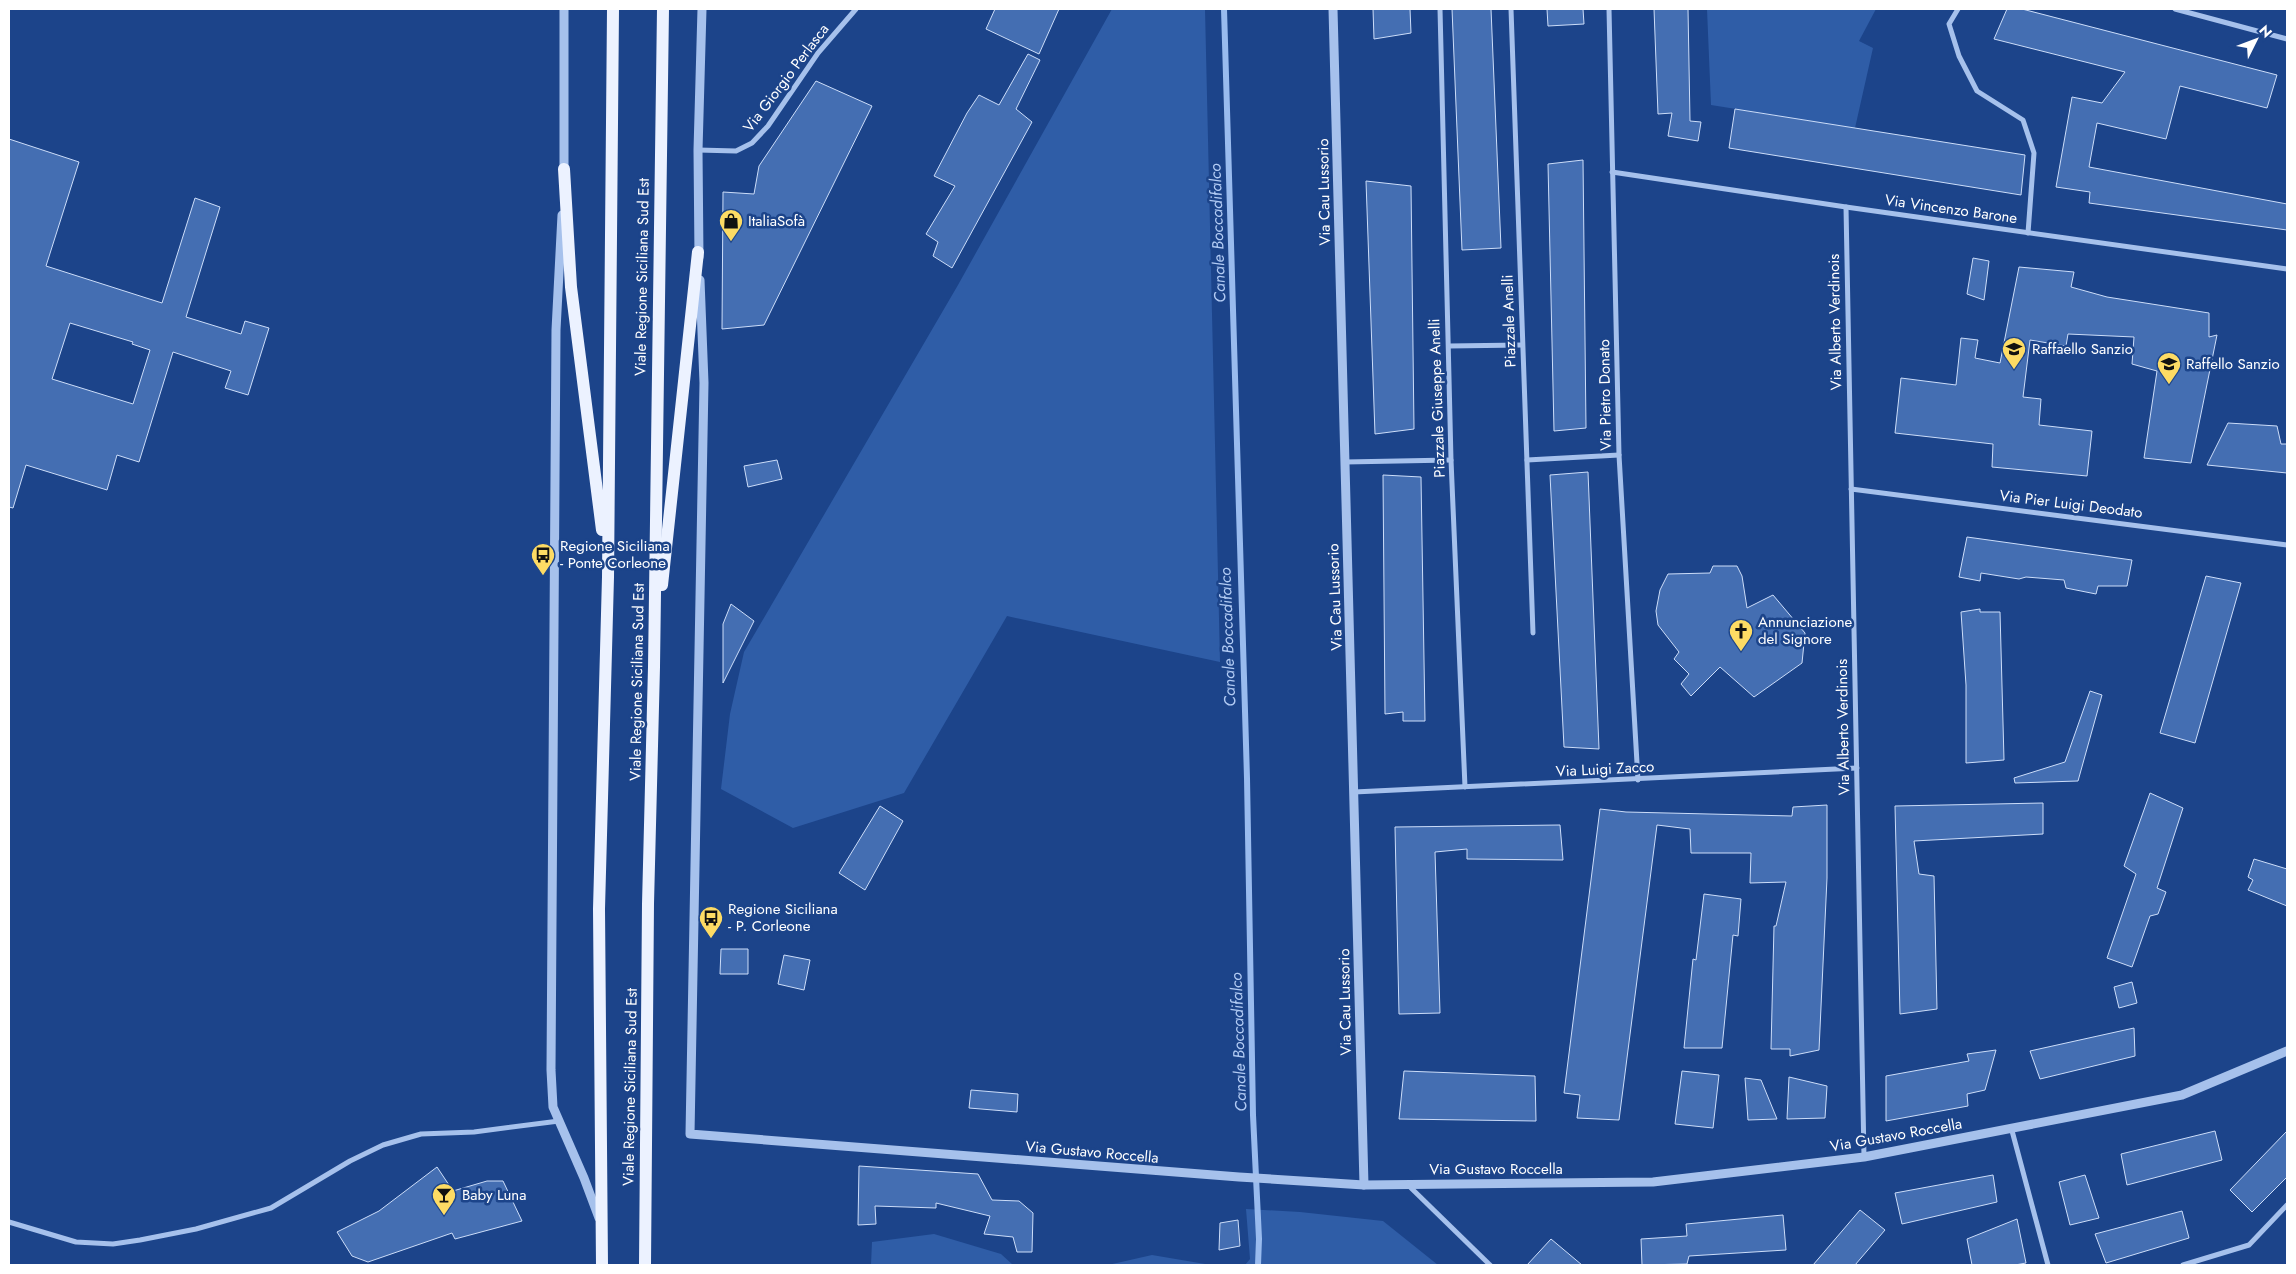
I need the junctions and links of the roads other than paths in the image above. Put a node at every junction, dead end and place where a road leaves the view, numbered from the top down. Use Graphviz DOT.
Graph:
graph roads {
  1 [pos="564,9"];
  2 [pos="613,9"];
  3 [pos="663,9"];
  4 [pos="702,9"];
  5 [pos="706,9"];
  6 [pos="856,9"];
  7 [pos="1333,9"];
  8 [pos="1440,9"];
  9 [pos="1512,9"];
  10 [pos="1609,9"];
  11 [pos="1958,9"];
  12 [pos="2175,9"];
  13 [pos="701,35"];
  14 [pos="2287,39"];
  15 [pos="698,150"];
  16 [pos="564,169"];
  17 [pos="1612,172"];
  18 [pos="1846,207"];
  19 [pos="2028,233"];
  20 [pos="698,252"];
  21 [pos="2287,268"];
  22 [pos="1522,345"];
  23 [pos="1448,346"];
  24 [pos="1618,455"];
  25 [pos="1451,460"];
  26 [pos="1527,460"];
  27 [pos="1345,462"];
  28 [pos="1851,488"];
  29 [pos="2287,545"];
  30 [pos="608,576"];
  31 [pos="1533,633"];
  32 [pos="654,667"];
  33 [pos="1857,768"];
  34 [pos="1638,780"];
  35 [pos="1465,787"];
  36 [pos="1354,792"];
  37 [pos="2287,1051"];
  38 [pos="559,1121"];
  39 [pos="2010,1127"];
  40 [pos="1864,1157"];
  41 [pos="1407,1184"];
  42 [pos="1364,1185"];
  43 [pos="2287,1206"];
  44 [pos="9,1222"];
  45 [pos="602,1230"];
  46 [pos="602,1265"];
  47 [pos="644,1265"];
  48 [pos="1490,1265"];
  49 [pos="2048,1265"];
  50 [pos="2183,1265"];
  1 -- 16 [label="street, Viale Regione Siciliana Sud Est"];
  2 -- 30 [label="main road, Viale Regione Siciliana Sud Est"];
  3 -- 32 [label="main road, Viale Regione Siciliana Sud Est"];
  4 -- 13 [label="street"];
  5 -- 13 [label="street"];
  6 -- 15 [label="street, Via Giorgio Perlasca"];
  7 -- 27 [label="street, Via Cau Lussorio"];
  8 -- 23 [label="street, Piazzale Giuseppe Anelli"];
  9 -- 22 [label="street, Piazzale Anelli"];
  10 -- 17 [label="street, Via Pietro Donato"];
  11 -- 19 [label="street"];
  12 -- 14 [label="street"];
  13 -- 15 [label="street"];
  15 -- 20 [label="street"];
  16 -- 30 [label="main road"];
  16 -- 38 [label="street, Viale Regione Siciliana Sud Est"];
  17 -- 18 [label="street, Via Vincenzo Barone"];
  17 -- 24 [label="street, Via Pietro Donato"];
  18 -- 19 [label="street, Via Vincenzo Barone"];
  18 -- 28 [label="street, Via Alberto Verdinois"];
  19 -- 21 [label="street, Via Vincenzo Barone"];
  20 -- 32 [label="main road"];
  20 -- 42 [label="street, Via Gustavo Roccella"];
  22 -- 23 [label="street"];
  22 -- 26 [label="street, Piazzale Anelli"];
  23 -- 25 [label="street, Piazzale Giuseppe Anelli"];
  24 -- 26 [label="street"];
  24 -- 34 [label="street, Via Pietro Donato"];
  25 -- 27 [label="street"];
  25 -- 35 [label="street, Piazzale Giuseppe Anelli"];
  26 -- 31 [label="street, Piazzale Anelli"];
  27 -- 36 [label="street, Via Cau Lussorio"];
  28 -- 29 [label="street, Via Pier Luigi Deodato"];
  28 -- 33 [label="street, Via Alberto Verdinois"];
  30 -- 45 [label="main road, Viale Regione Siciliana Sud Est"];
  32 -- 47 [label="main road, Viale Regione Siciliana Sud Est"];
  33 -- 34 [label="street, Via Luigi Zacco"];
  33 -- 40 [label="street, Via Alberto Verdinois"];
  34 -- 35 [label="street, Via Luigi Zacco"];
  35 -- 36 [label="street, Via Luigi Zacco"];
  36 -- 42 [label="street, Via Cau Lussorio"];
  37 -- 39 [label="street, Via Gustavo Roccella"];
  38 -- 44 [label="street"];
  38 -- 45 [label="street, Viale Regione Siciliana Sud Est"];
  39 -- 40 [label="street, Via Gustavo Roccella"];
  39 -- 49 [label="street"];
  40 -- 41 [label="street, Via Gustavo Roccella"];
  41 -- 42 [label="street, Via Gustavo Roccella"];
  41 -- 48 [label="street"];
  43 -- 50 [label="street"];
  45 -- 46 [label="main road, Viale Regione Siciliana Sud Est"];
}
